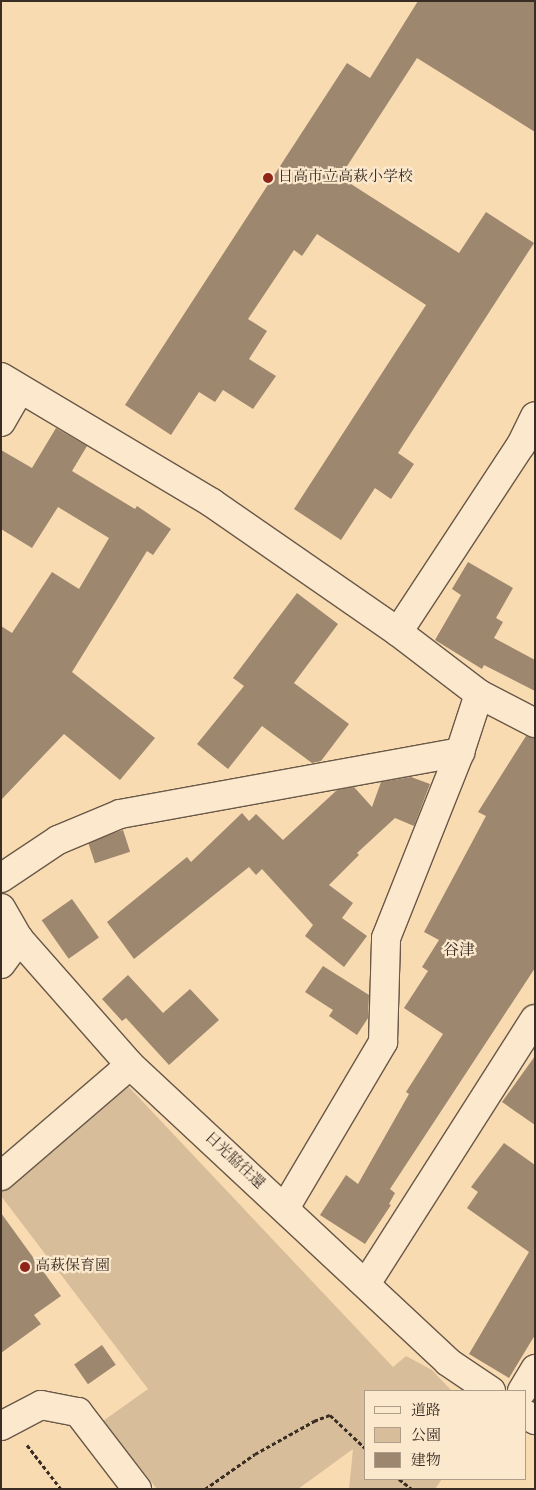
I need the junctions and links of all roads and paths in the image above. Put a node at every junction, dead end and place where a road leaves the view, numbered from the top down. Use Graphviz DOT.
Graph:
graph roads {
  1 [pos="11,383"];
  2 [pos="535,416"];
  3 [pos="1,422"];
  4 [pos="398,632"];
  5 [pos="479,694"];
  6 [pos="535,723"];
  7 [pos="460,752"];
  8 [pos="1,878"];
  9 [pos="1,908"];
  10 [pos="19,939"];
  11 [pos="1,964"];
  12 [pos="533,1026"];
  13 [pos="130,1065"];
  14 [pos="1,1176"];
  15 [pos="284,1208"];
  16 [pos="366,1284"];
  17 [pos="535,1369"];
  18 [pos="490,1390"];
  19 [pos="523,1390"];
  20 [pos="4,1420"];
  21 [pos="364,1447"];
  22 [pos="400,1480"];
  23 [pos="62,1489"];
  24 [pos="137,1489"];
  25 [pos="205,1489"];
  26 [pos="412,1489"];
  1 -- 3 [label="street"];
  1 -- 4 [label="street"];
  2 -- 4 [label="street"];
  4 -- 5 [label="street"];
  5 -- 6 [label="street"];
  5 -- 7 [label="street"];
  7 -- 8 [label="street"];
  7 -- 15 [label="street"];
  9 -- 10 [label="street, 日光脇往還"];
  10 -- 11 [label="street"];
  10 -- 13 [label="street, 日光脇往還"];
  12 -- 16 [label="street"];
  13 -- 14 [label="street"];
  13 -- 15 [label="street, 日光脇往還"];
  15 -- 16 [label="street, 日光脇往還"];
  16 -- 18 [label="street, 日光脇往還"];
  17 -- 19 [label="street"];
  20 -- 23 [label="path"];
  20 -- 24 [label="street"];
  21 -- 25 [label="path"];
  22 -- 26 [label="path"];
}
